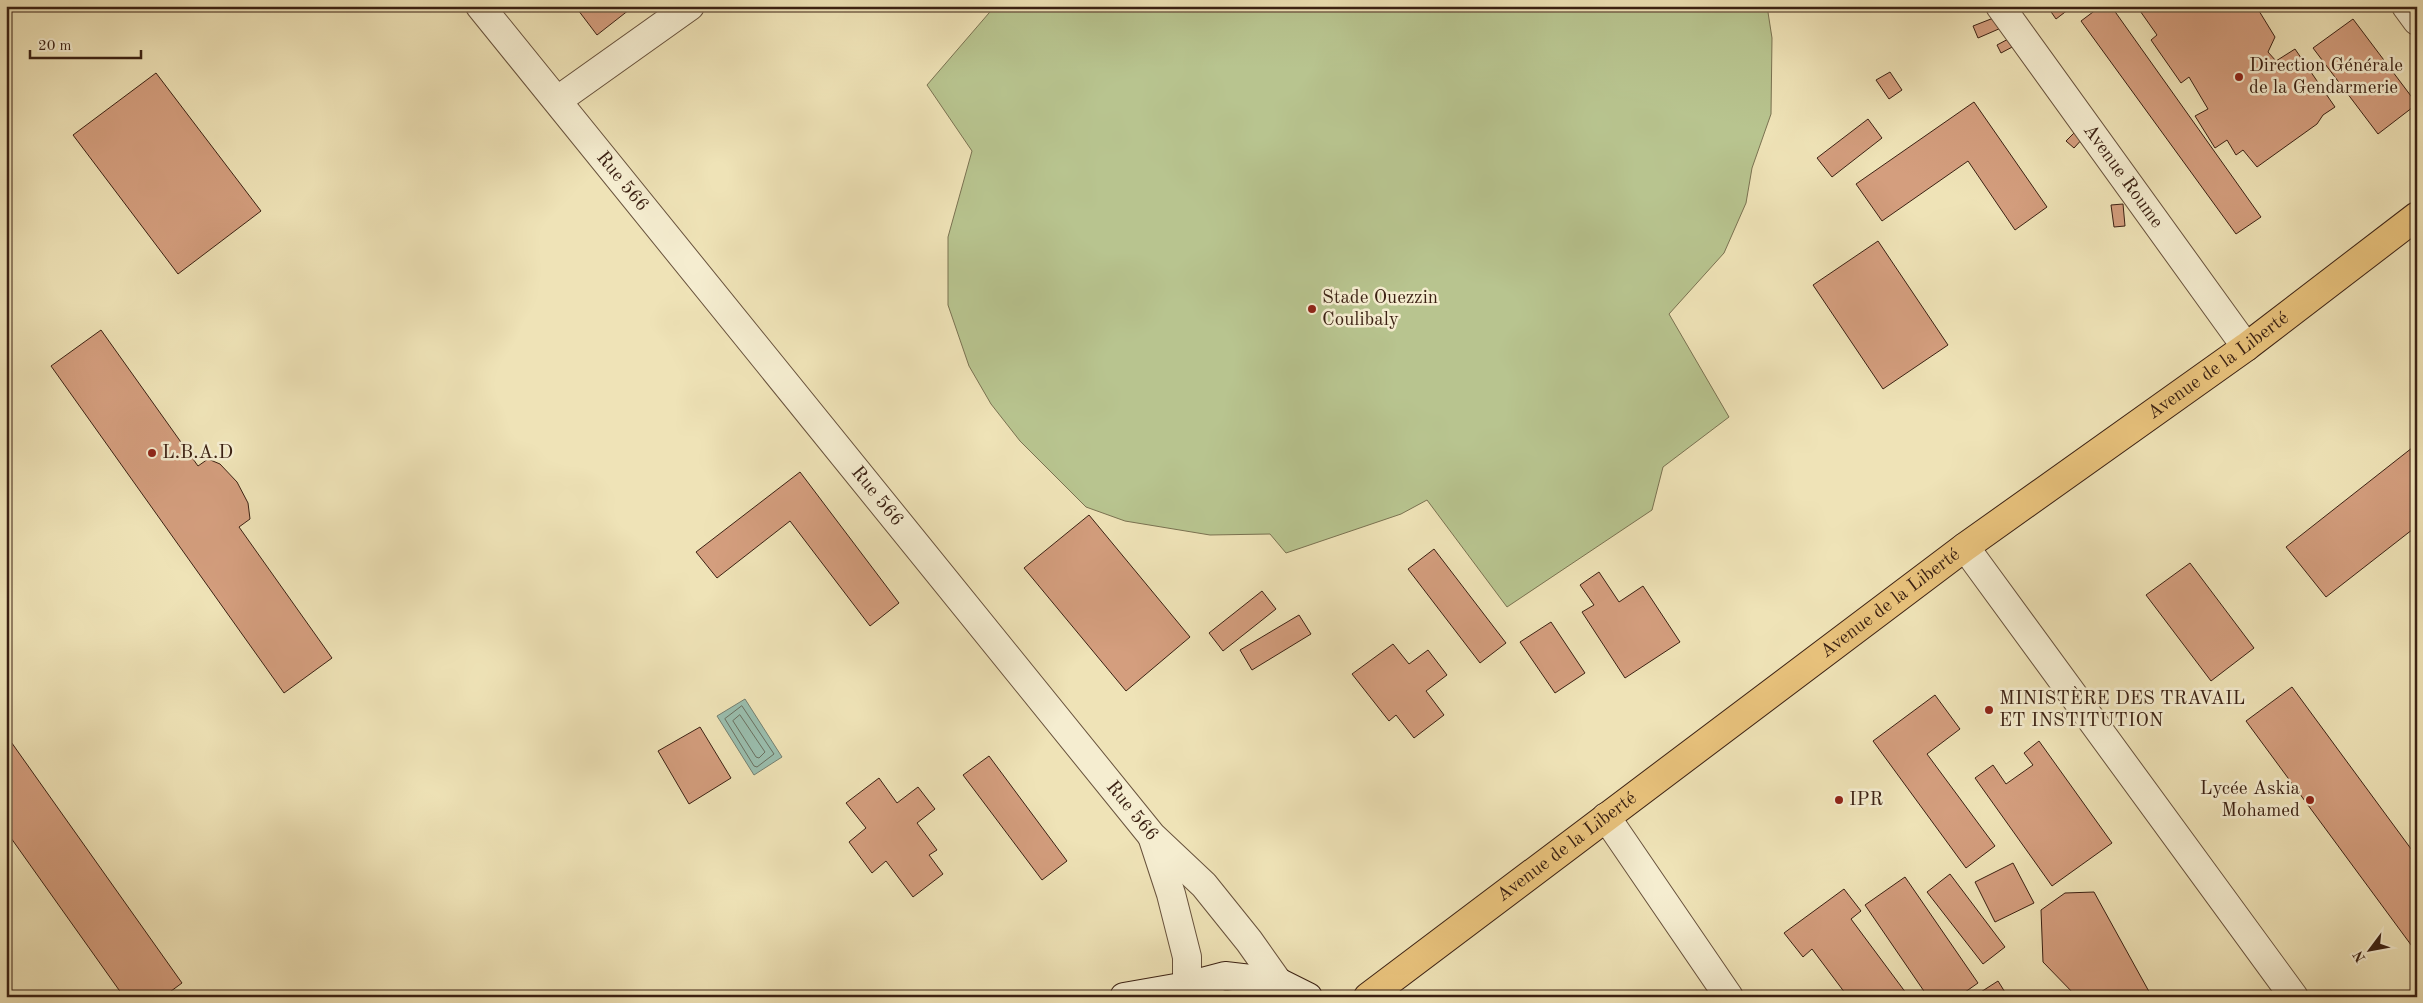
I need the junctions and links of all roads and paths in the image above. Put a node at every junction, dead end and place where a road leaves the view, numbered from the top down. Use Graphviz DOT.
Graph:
graph roads {
  1 [pos="480,6"];
  2 [pos="690,6"];
  3 [pos="2000,6"];
  4 [pos="2406,6"];
  5 [pos="2417,21"];
  6 [pos="558,100"];
  7 [pos="2417,216"];
  8 [pos="2246,347"];
  9 [pos="1965,547"];
  10 [pos="1606,817"];
  11 [pos="1152,836"];
  12 [pos="1278,982"];
  13 [pos="1186,991"];
  14 [pos="1124,997"];
  15 [pos="1308,997"];
  16 [pos="1368,997"];
  17 [pos="1728,997"];
  18 [pos="2294,997"];
  1 -- 6 [label="street, Rue 566"];
  2 -- 6 [label="street"];
  3 -- 8 [label="street, Avenue Roume"];
  4 -- 5 [label="street"];
  6 -- 11 [label="street, Rue 566"];
  7 -- 8 [label="main road, Avenue de la Liberté"];
  8 -- 9 [label="main road, Avenue de la Liberté"];
  9 -- 10 [label="main road, Avenue de la Liberté"];
  9 -- 18 [label="street"];
  10 -- 16 [label="main road, Avenue de la Liberté"];
  10 -- 17 [label="street"];
  11 -- 12 [label="street, Rue 566"];
  11 -- 13 [label="street"];
  12 -- 13 [label="street"];
  12 -- 15 [label="street"];
  13 -- 14 [label="street"];
}
